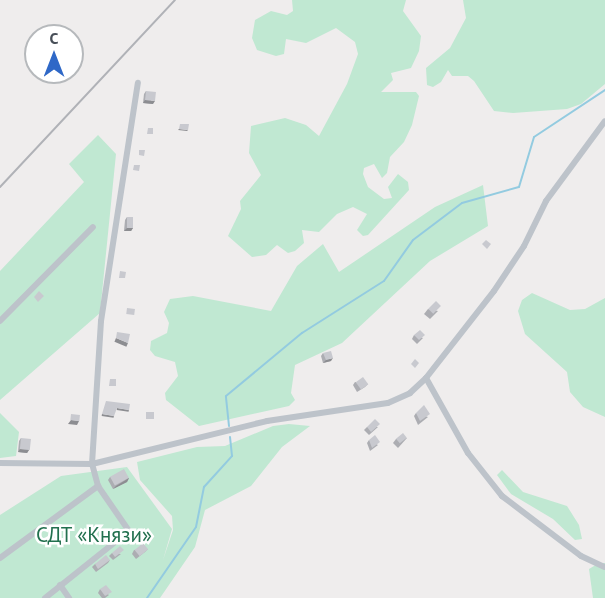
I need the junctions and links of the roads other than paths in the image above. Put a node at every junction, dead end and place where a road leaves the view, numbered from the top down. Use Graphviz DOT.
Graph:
graph roads {
  1 [pos="138,83"];
  2 [pos="605,121"];
  3 [pos="93,227"];
  4 [pos="0,321"];
  5 [pos="426,378"];
  6 [pos="0,463"];
  7 [pos="93,465"];
  8 [pos="98,486"];
  9 [pos="0,558"];
  10 [pos="605,567"];
  11 [pos="60,585"];
  12 [pos="45,598"];
  13 [pos="69,598"];
  1 -- 7 [label="street"];
  2 -- 5 [label="street"];
  3 -- 4 [label="street"];
  5 -- 7 [label="street"];
  5 -- 10 [label="street"];
  6 -- 7 [label="street"];
  7 -- 8 [label="street"];
  8 -- 9 [label="street"];
  8 -- 11 [label="street"];
  11 -- 12 [label="street"];
  11 -- 13 [label="street"];
}
